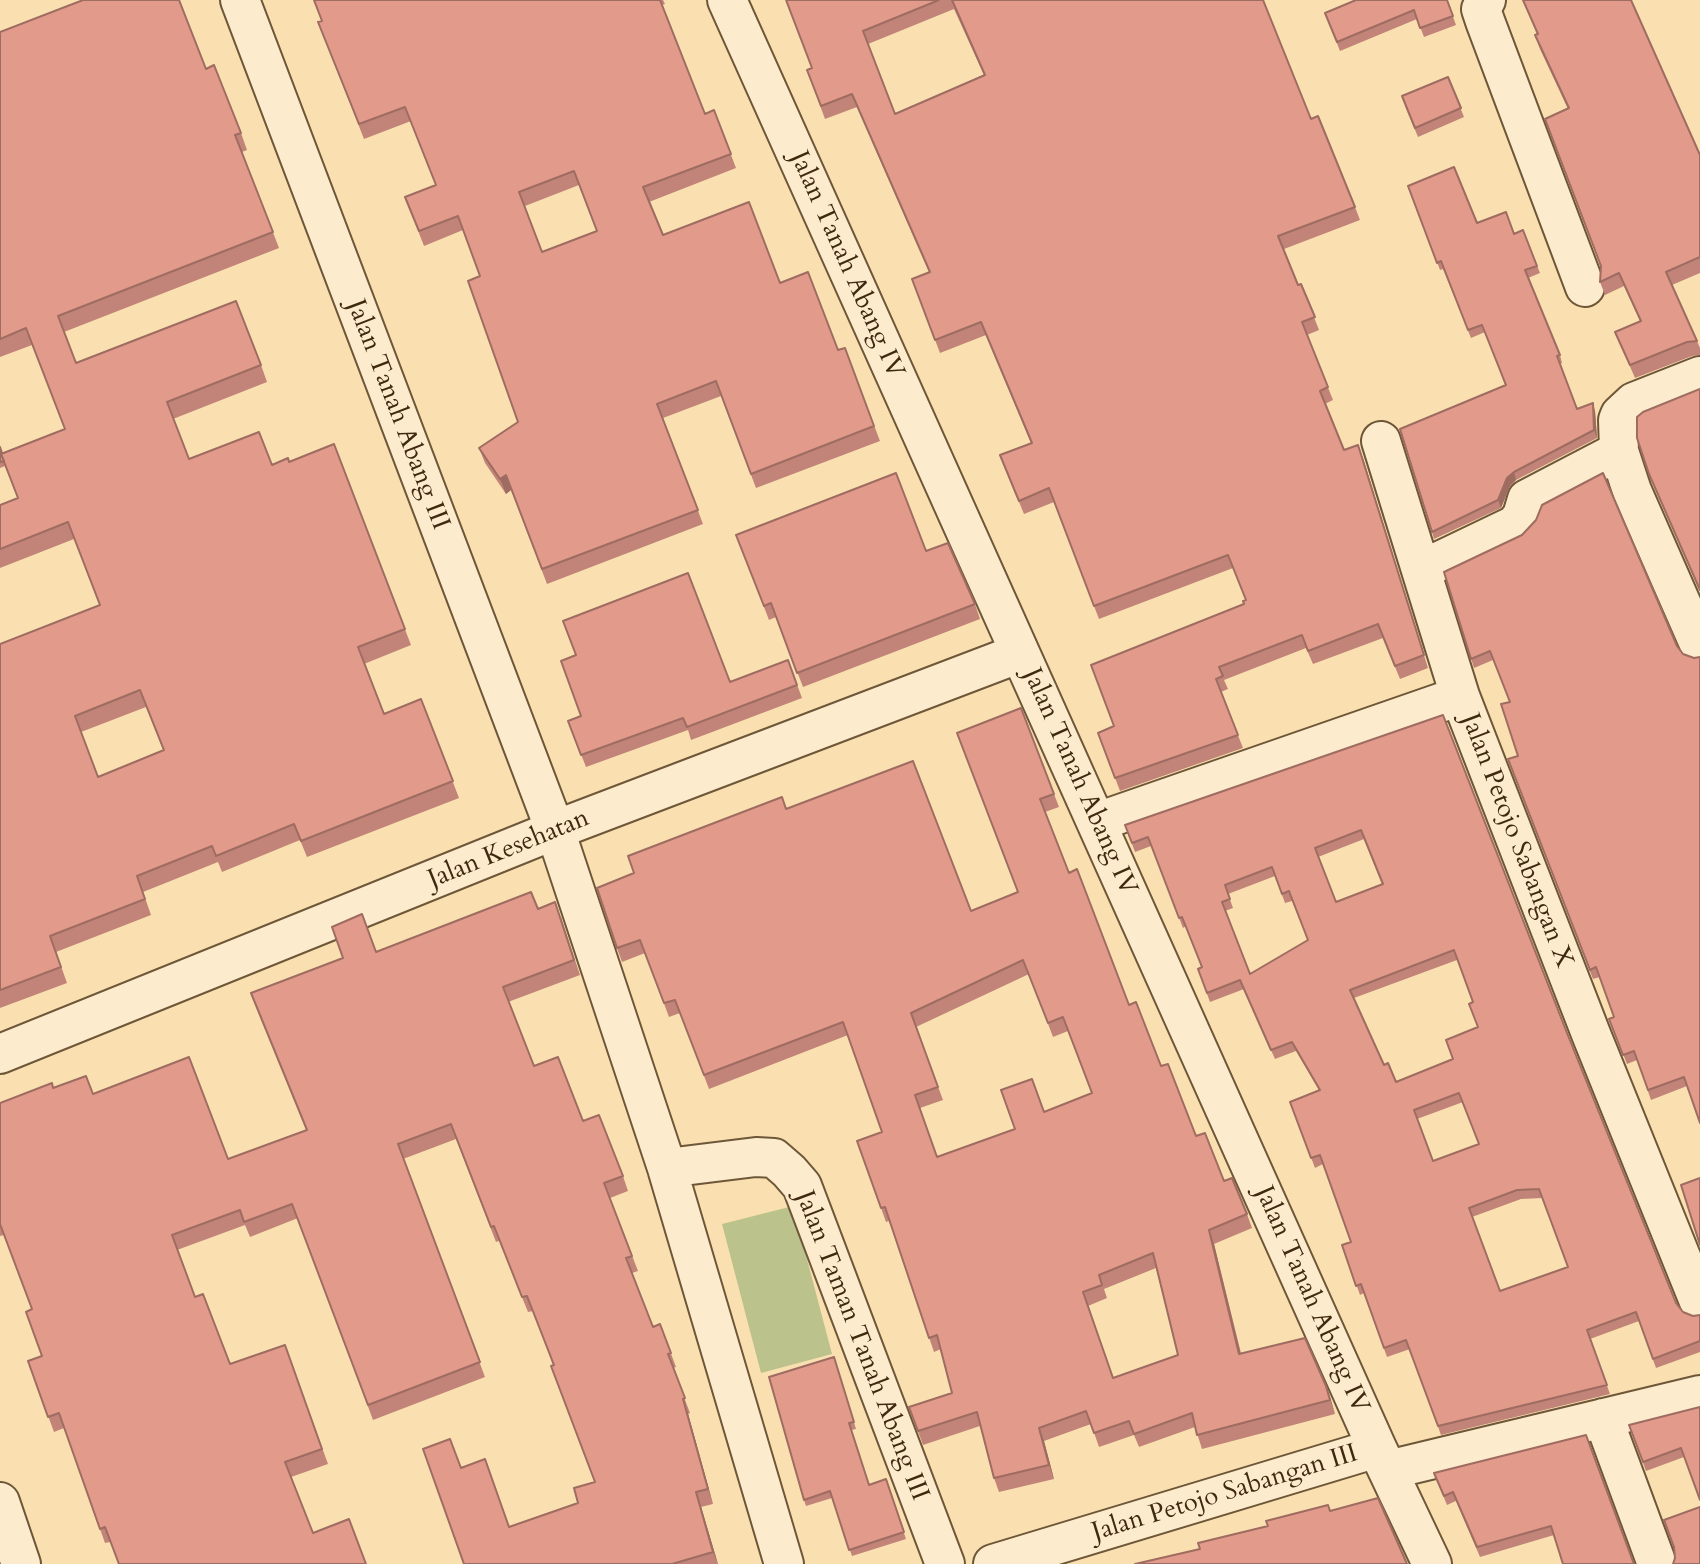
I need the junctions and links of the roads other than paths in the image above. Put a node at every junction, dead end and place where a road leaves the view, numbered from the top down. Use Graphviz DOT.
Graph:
graph roads {
  1 [pos="240,0"];
  2 [pos="727,0"];
  3 [pos="1486,0"];
  4 [pos="1585,287"];
  5 [pos="1700,376"];
  6 [pos="1381,441"];
  7 [pos="1619,451"];
  8 [pos="1421,570"];
  9 [pos="1700,646"];
  10 [pos="1020,653"];
  11 [pos="1460,696"];
  12 [pos="1097,822"];
  13 [pos="555,830"];
  14 [pos="0,1054"];
  15 [pos="667,1168"];
  16 [pos="1700,1304"];
  17 [pos="1700,1395"];
  18 [pos="1603,1418"];
  19 [pos="1383,1459"];
  20 [pos="0,1502"];
  21 [pos="21,1564"];
  22 [pos="784,1564"];
  23 [pos="945,1564"];
  24 [pos="993,1564"];
  25 [pos="1432,1564"];
  26 [pos="1657,1564"];
  1 -- 13 [label="street, Jalan Tanah Abang III"];
  2 -- 10 [label="street, Jalan Tanah Abang IV"];
  3 -- 4 [label="street"];
  5 -- 7 [label="street"];
  6 -- 8 [label="street"];
  7 -- 8 [label="street"];
  7 -- 9 [label="street"];
  8 -- 11 [label="street"];
  10 -- 12 [label="street, Jalan Tanah Abang IV"];
  10 -- 13 [label="street, Jalan Kesehatan"];
  11 -- 12 [label="street, Jalan Petojo Sabangan X"];
  11 -- 16 [label="street, Jalan Petojo Sabangan X"];
  12 -- 19 [label="street, Jalan Tanah Abang IV"];
  13 -- 14 [label="street, Jalan Kesehatan"];
  13 -- 15 [label="street"];
  15 -- 22 [label="street"];
  15 -- 23 [label="street, Jalan Taman Tanah Abang III"];
  17 -- 18 [label="street, Jalan Petojo Sabangan III"];
  18 -- 19 [label="street, Jalan Petojo Sabangan III"];
  18 -- 26 [label="street"];
  19 -- 24 [label="street, Jalan Petojo Sabangan III"];
  19 -- 25 [label="street, Jalan Tanah Abang IV"];
  20 -- 21 [label="street"];
}
